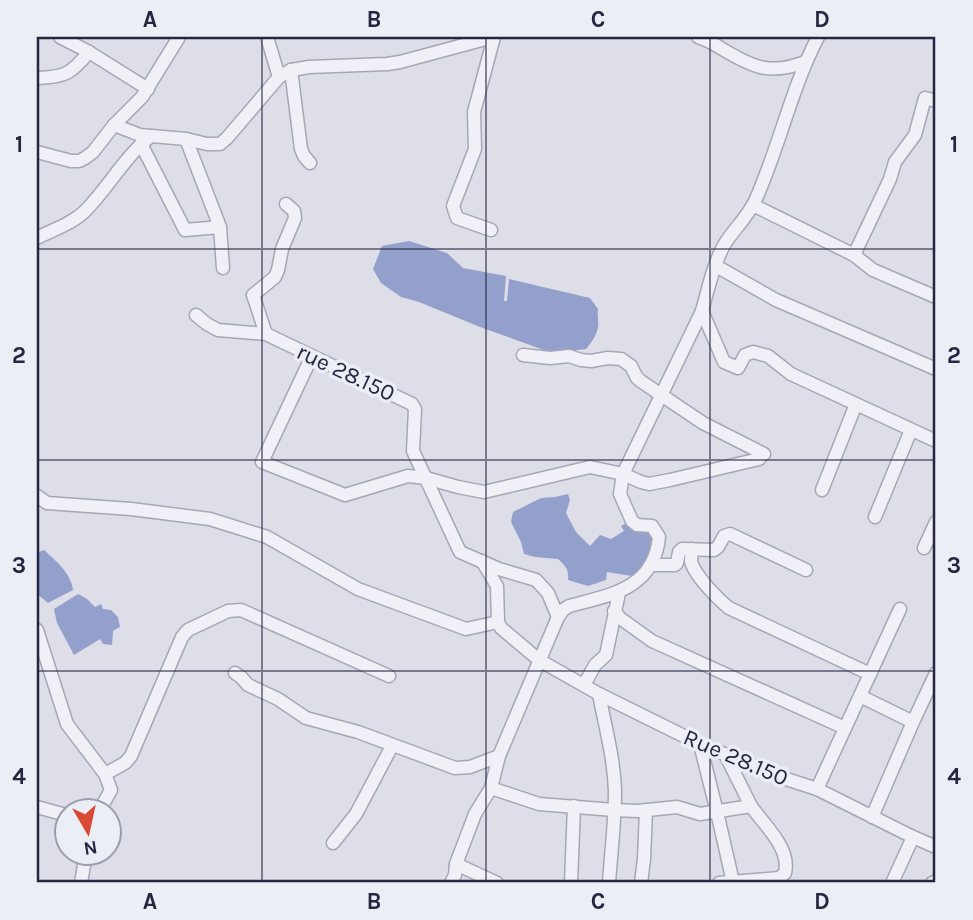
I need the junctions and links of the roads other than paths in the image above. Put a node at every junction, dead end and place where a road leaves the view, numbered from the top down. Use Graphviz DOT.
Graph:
graph roads {
  1 [pos="60,37"];
  2 [pos="179,37"];
  3 [pos="267,37"];
  4 [pos="494,37"];
  5 [pos="698,37"];
  6 [pos="818,37"];
  7 [pos="89,52"];
  8 [pos="805,62"];
  9 [pos="291,70"];
  10 [pos="279,77"];
  11 [pos="37,78"];
  12 [pos="148,89"];
  13 [pos="936,101"];
  14 [pos="114,125"];
  15 [pos="186,139"];
  16 [pos="146,140"];
  17 [pos="37,152"];
  18 [pos="310,163"];
  19 [pos="286,204"];
  20 [pos="753,205"];
  21 [pos="220,227"];
  22 [pos="491,230"];
  23 [pos="37,238"];
  24 [pos="854,255"];
  25 [pos="716,266"];
  26 [pos="223,268"];
  27 [pos="936,297"];
  28 [pos="702,311"];
  29 [pos="196,315"];
  30 [pos="266,334"];
  31 [pos="523,355"];
  32 [pos="312,356"];
  33 [pos="936,369"];
  34 [pos="662,394"];
  35 [pos="856,404"];
  36 [pos="911,430"];
  37 [pos="936,441"];
  38 [pos="623,474"];
  39 [pos="426,478"];
  40 [pos="822,490"];
  41 [pos="37,496"];
  42 [pos="876,517"];
  43 [pos="936,522"];
  44 [pos="924,548"];
  45 [pos="692,549"];
  46 [pos="482,561"];
  47 [pos="651,565"];
  48 [pos="806,570"];
  49 [pos="619,593"];
  50 [pos="900,609"];
  51 [pos="614,611"];
  52 [pos="558,617"];
  53 [pos="498,622"];
  54 [pos="37,630"];
  55 [pos="539,660"];
  56 [pos="235,673"];
  57 [pos="936,673"];
  58 [pos="870,674"];
  59 [pos="390,676"];
  60 [pos="584,685"];
  61 [pos="599,694"];
  62 [pos="860,696"];
  63 [pos="913,722"];
  64 [pos="845,728"];
  65 [pos="700,744"];
  66 [pos="392,746"];
  67 [pos="725,754"];
  68 [pos="499,756"];
  69 [pos="105,775"];
  70 [pos="491,788"];
  71 [pos="817,789"];
  72 [pos="107,797"];
  73 [pos="574,806"];
  74 [pos="751,806"];
  75 [pos="614,810"];
  76 [pos="646,810"];
  77 [pos="718,812"];
  78 [pos="872,817"];
  79 [pos="913,837"];
  80 [pos="333,843"];
  81 [pos="936,847"];
  82 [pos="456,863"];
  83 [pos="451,883"];
  84 [pos="497,883"];
  85 [pos="571,883"];
  86 [pos="609,883"];
  87 [pos="641,883"];
  88 [pos="726,883"];
  89 [pos="892,883"];
  1 -- 7 [label="street"];
  2 -- 12 [label="street"];
  3 -- 10 [label="street"];
  4 -- 9 [label="street"];
  4 -- 22 [label="street"];
  5 -- 8 [label="street"];
  6 -- 8 [label="street"];
  7 -- 11 [label="street"];
  7 -- 12 [label="street"];
  8 -- 20 [label="street"];
  9 -- 10 [label="street"];
  9 -- 18 [label="street"];
  10 -- 15 [label="street"];
  12 -- 14 [label="street"];
  13 -- 24 [label="street"];
  14 -- 16 [label="street"];
  14 -- 17 [label="street"];
  15 -- 16 [label="street"];
  15 -- 21 [label="street"];
  16 -- 21 [label="street"];
  16 -- 23 [label="street"];
  19 -- 30 [label="street"];
  20 -- 24 [label="street"];
  20 -- 25 [label="street"];
  21 -- 26 [label="street"];
  24 -- 27 [label="street"];
  25 -- 28 [label="street"];
  25 -- 33 [label="street"];
  28 -- 34 [label="street"];
  28 -- 35 [label="street"];
  29 -- 30 [label="street"];
  30 -- 32 [label="street, rue 28.150"];
  31 -- 34 [label="street"];
  32 -- 39 [label="street, rue 28.150"];
  32 -- 39 [label="street"];
  34 -- 38 [label="street"];
  34 -- 38 [label="street"];
  35 -- 36 [label="street"];
  35 -- 40 [label="street"];
  36 -- 37 [label="street"];
  36 -- 42 [label="street"];
  38 -- 39 [label="street"];
  38 -- 47 [label="street"];
  39 -- 46 [label="street, rue 28.150"];
  41 -- 53 [label="street"];
  43 -- 44 [label="street"];
  45 -- 47 [label="street"];
  45 -- 48 [label="street"];
  45 -- 58 [label="street"];
  46 -- 52 [label="street, rue 28.150"];
  46 -- 53 [label="street, rue 28.150"];
  47 -- 49 [label="street"];
  49 -- 51 [label="street"];
  49 -- 52 [label="street"];
  50 -- 58 [label="street"];
  51 -- 60 [label="street"];
  51 -- 64 [label="street"];
  52 -- 55 [label="street"];
  53 -- 55 [label="street"];
  54 -- 69 [label="street"];
  55 -- 60 [label="street, Rue 28.150"];
  55 -- 68 [label="street"];
  56 -- 66 [label="street"];
  57 -- 63 [label="street"];
  58 -- 62 [label="street"];
  59 -- 69 [label="street"];
  60 -- 61 [label="street, Rue 28.150"];
  61 -- 65 [label="street, Rue 28.150"];
  61 -- 75 [label="street"];
  62 -- 63 [label="street"];
  62 -- 64 [label="street"];
  63 -- 78 [label="street"];
  64 -- 71 [label="street"];
  65 -- 67 [label="street, Rue 28.150"];
  65 -- 77 [label="street"];
  66 -- 68 [label="street"];
  66 -- 80 [label="street"];
  67 -- 71 [label="street, Rue 28.150"];
  67 -- 74 [label="street"];
  68 -- 70 [label="street"];
  69 -- 72 [label="street"];
  70 -- 73 [label="street"];
  70 -- 82 [label="street"];
  71 -- 78 [label="street, Rue 28.150"];
  73 -- 75 [label="street"];
  73 -- 85 [label="street"];
  74 -- 77 [label="street"];
  74 -- 88 [label="street"];
  75 -- 76 [label="street"];
  75 -- 86 [label="street"];
  76 -- 77 [label="street"];
  76 -- 87 [label="street"];
  77 -- 88 [label="street"];
  78 -- 79 [label="street, Rue 28.150"];
  79 -- 81 [label="street, Rue 28.150"];
  79 -- 89 [label="street"];
  82 -- 83 [label="street"];
  82 -- 84 [label="street"];
}
